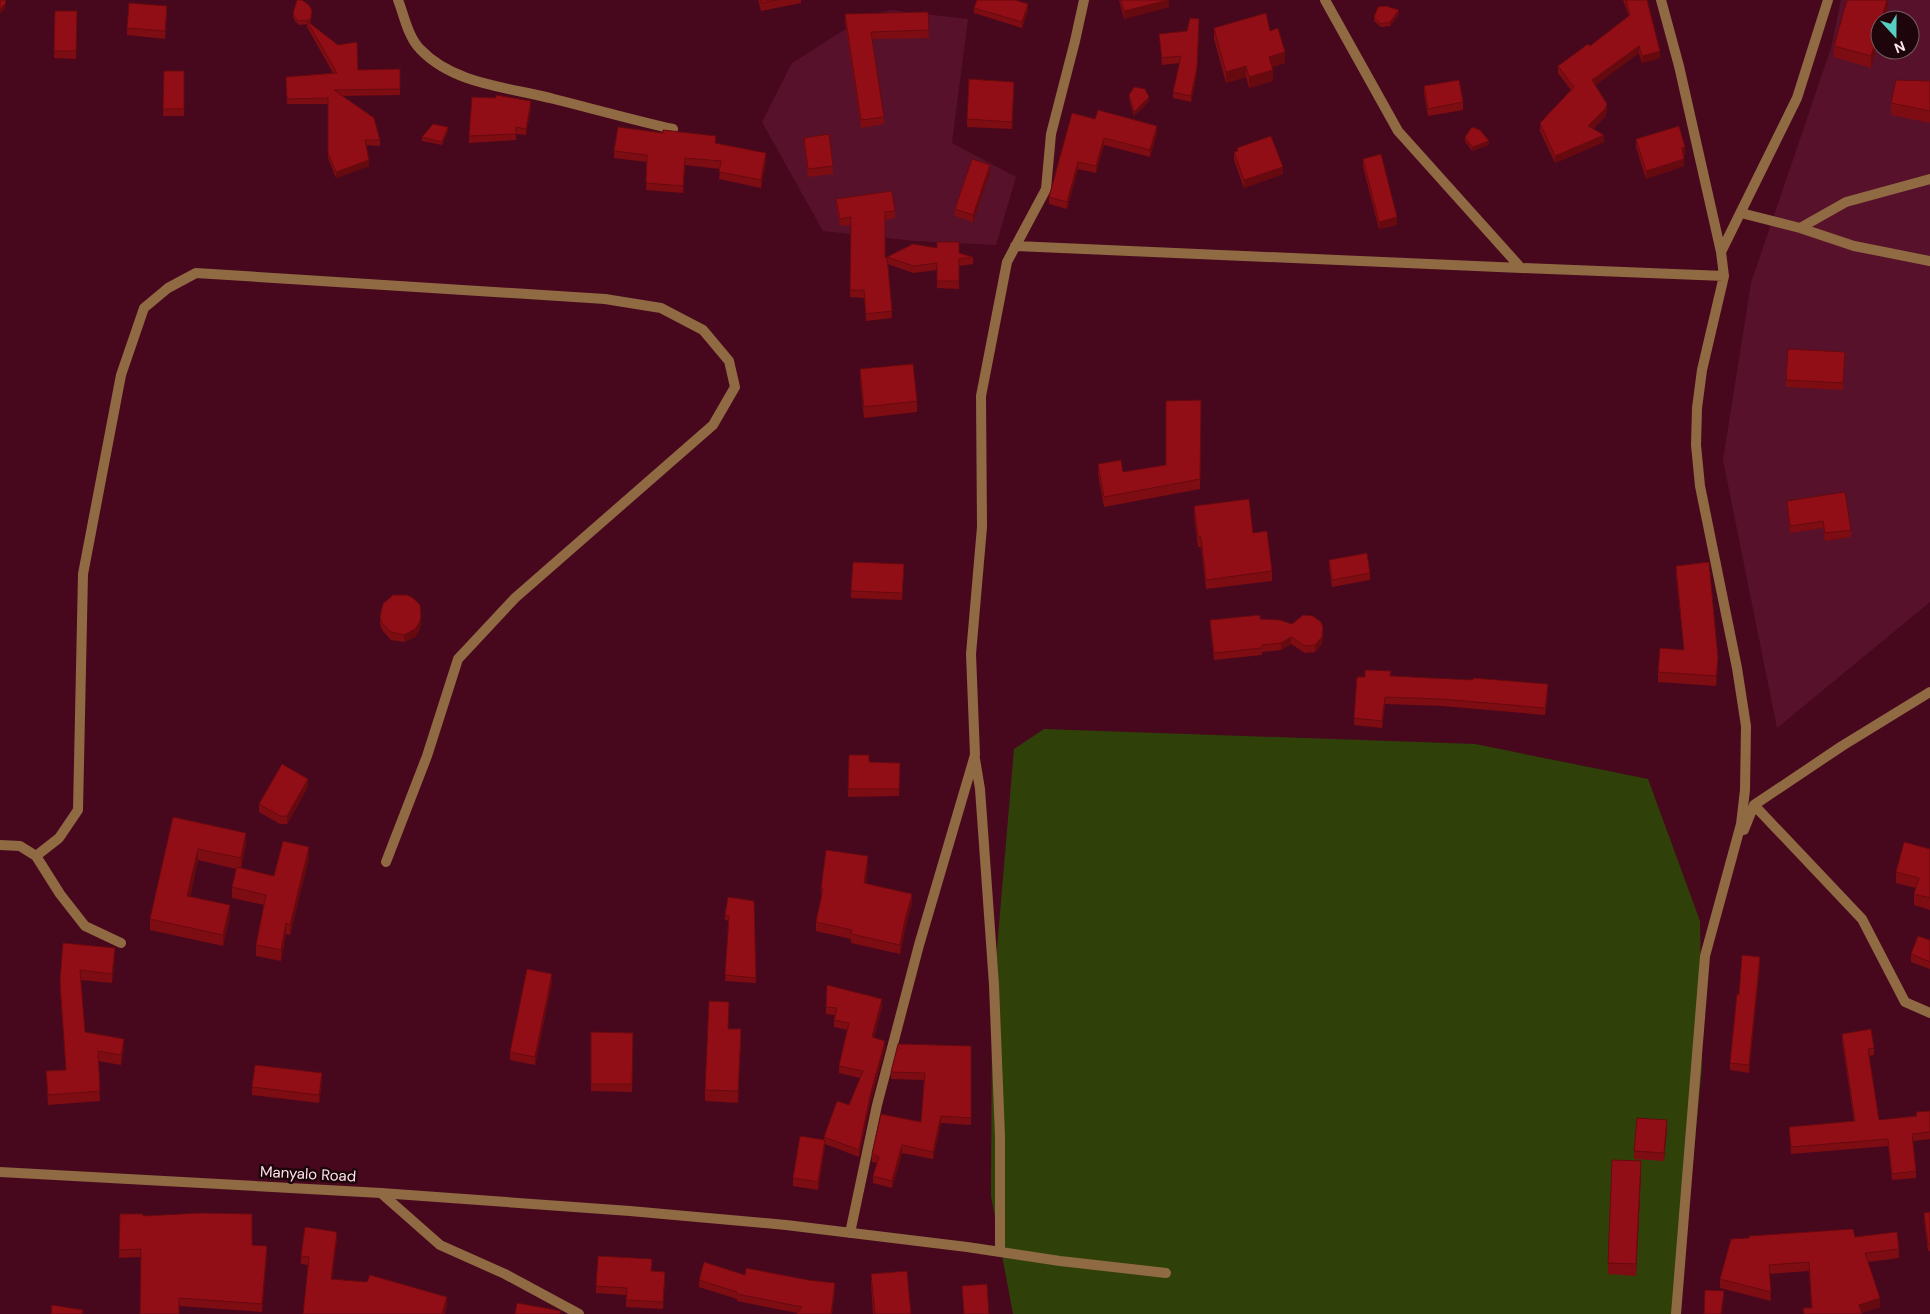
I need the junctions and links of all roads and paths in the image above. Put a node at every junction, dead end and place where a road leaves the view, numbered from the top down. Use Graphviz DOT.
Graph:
graph roads {
  1 [pos="398,0"];
  2 [pos="1084,0"];
  3 [pos="1325,0"];
  4 [pos="1661,0"];
  5 [pos="1828,0"];
  6 [pos="673,129"];
  7 [pos="1930,179"];
  8 [pos="1741,213"];
  9 [pos="1800,228"];
  10 [pos="1016,246"];
  11 [pos="1721,252"];
  12 [pos="1930,260"];
  13 [pos="1522,268"];
  14 [pos="1724,276"];
  15 [pos="1930,692"];
  16 [pos="974,755"];
  17 [pos="1754,805"];
  18 [pos="0,845"];
  19 [pos="36,856"];
  20 [pos="1732,858"];
  21 [pos="386,862"];
  22 [pos="122,943"];
  23 [pos="1930,1013"];
  24 [pos="0,1172"];
  25 [pos="381,1193"];
  26 [pos="850,1233"];
  27 [pos="1000,1252"];
  28 [pos="1166,1273"];
  29 [pos="579,1314"];
  30 [pos="1676,1314"];
  1 -- 6 [label="street"];
  2 -- 10 [label="street"];
  3 -- 13 [label="street"];
  4 -- 11 [label="street"];
  5 -- 8 [label="street"];
  7 -- 9 [label="street"];
  8 -- 9 [label="street"];
  8 -- 11 [label="street"];
  9 -- 12 [label="street"];
  10 -- 13 [label="street"];
  10 -- 16 [label="street"];
  11 -- 14 [label="street"];
  13 -- 14 [label="street"];
  14 -- 20 [label="street"];
  15 -- 17 [label="street"];
  16 -- 26 [label="street"];
  16 -- 27 [label="street"];
  17 -- 20 [label="street"];
  17 -- 23 [label="street"];
  18 -- 19 [label="street"];
  19 -- 21 [label="street"];
  19 -- 22 [label="street"];
  20 -- 30 [label="street"];
  24 -- 25 [label="street, Manyalo Road"];
  25 -- 26 [label="street, Manyalo Road"];
  25 -- 29 [label="street"];
  26 -- 27 [label="street, Manyalo Road"];
  27 -- 28 [label="street, Manyalo Road"];
}
